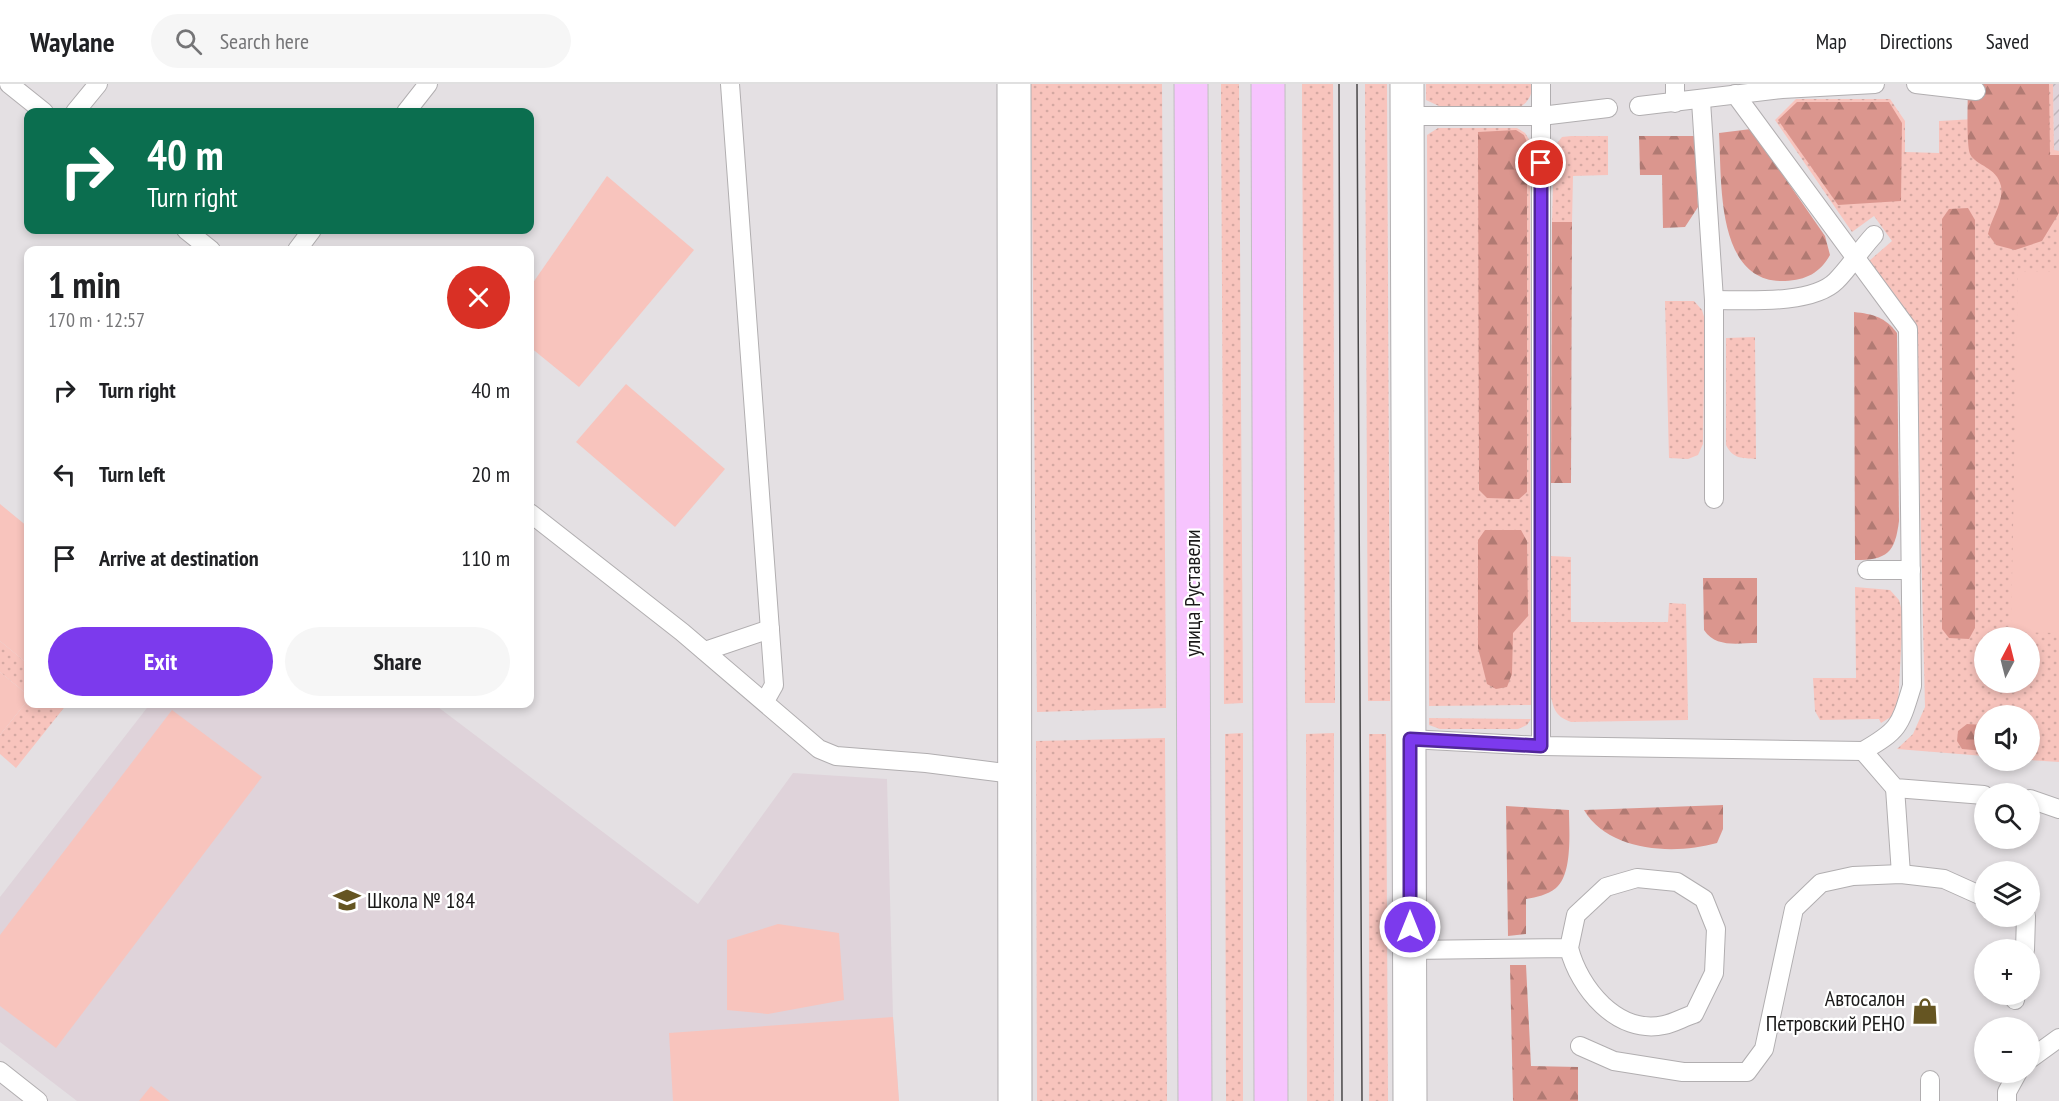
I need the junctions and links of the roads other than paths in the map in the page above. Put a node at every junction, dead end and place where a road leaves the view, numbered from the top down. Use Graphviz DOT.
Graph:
graph roads {
  1 [pos="9,84"];
  2 [pos="98,84"];
  3 [pos="428,84"];
  4 [pos="730,84"];
  5 [pos="1014,84"];
  6 [pos="1191,84"];
  7 [pos="1268,84"];
  8 [pos="1407,84"];
  9 [pos="1541,84"];
  10 [pos="1675,84"];
  11 [pos="1875,84"];
  12 [pos="1916,84"];
  13 [pos="1782,87"];
  14 [pos="1976,91"];
  15 [pos="1735,94"];
  16 [pos="1701,101"];
  17 [pos="1675,104"];
  18 [pos="1639,106"];
  19 [pos="39,108"];
  20 [pos="78,108"];
  21 [pos="409,108"];
  22 [pos="1608,108"];
  23 [pos="1408,116"];
  24 [pos="1541,116"];
  25 [pos="191,234"];
  26 [pos="1874,235"];
  27 [pos="206,246"];
  28 [pos="1855,256"];
  29 [pos="1714,300"];
  30 [pos="1714,499"];
  31 [pos="534,516"];
  32 [pos="1867,570"];
  33 [pos="1911,570"];
  34 [pos="770,629"];
  35 [pos="705,651"];
  36 [pos="765,701"];
  37 [pos="1410,739"];
  38 [pos="1541,746"];
  39 [pos="1863,751"];
  40 [pos="1013,774"];
  41 [pos="1895,788"];
  42 [pos="1974,794"];
  43 [pos="2040,803"];
  44 [pos="2059,809"];
  45 [pos="1901,874"];
  46 [pos="1974,892"];
  47 [pos="1569,948"];
  48 [pos="1410,950"];
  49 [pos="2059,1038"];
  50 [pos="1580,1046"];
  51 [pos="2040,1052"];
  52 [pos="0,1071"];
  53 [pos="1930,1080"];
  54 [pos="2012,1083"];
  55 [pos="38,1101"];
  56 [pos="1015,1101"];
  57 [pos="1195,1101"];
  58 [pos="1271,1101"];
  59 [pos="1410,1101"];
  60 [pos="1929,1101"];
  61 [pos="2007,1101"];
  1 -- 19 [label="lane"];
  2 -- 20 [label="lane"];
  3 -- 21 [label="lane"];
  4 -- 34 [label="lane"];
  5 -- 40 [label="street"];
  6 -- 57 [label="main road, улица Руставели"];
  7 -- 58 [label="main road"];
  8 -- 23 [label="street"];
  9 -- 24 [label="lane"];
  10 -- 17 [label="lane"];
  11 -- 13 [label="lane"];
  12 -- 14 [label="lane"];
  13 -- 15 [label="lane"];
  15 -- 16 [label="lane"];
  15 -- 28 [label="lane"];
  16 -- 17 [label="lane"];
  16 -- 29 [label="lane"];
  17 -- 18 [label="lane"];
  22 -- 24 [label="lane"];
  23 -- 24 [label="lane"];
  23 -- 37 [label="street"];
  24 -- 38 [label="lane"];
  25 -- 27 [label="lane"];
  26 -- 28 [label="lane"];
  28 -- 29 [label="lane"];
  28 -- 33 [label="lane"];
  29 -- 30 [label="lane"];
  31 -- 35 [label="lane"];
  32 -- 33 [label="lane"];
  33 -- 39 [label="lane"];
  34 -- 35 [label="lane"];
  34 -- 36 [label="lane"];
  35 -- 36 [label="lane"];
  36 -- 40 [label="lane"];
  37 -- 38 [label="lane"];
  37 -- 48 [label="street"];
  38 -- 39 [label="lane"];
  39 -- 41 [label="lane"];
  40 -- 56 [label="street"];
  41 -- 42 [label="lane"];
  41 -- 45 [label="lane"];
  43 -- 44 [label="lane"];
  45 -- 46 [label="lane"];
  45 -- 50 [label="lane"];
  47 -- 47 [label="lane"];
  47 -- 48 [label="lane"];
  48 -- 59 [label="street"];
  49 -- 51 [label="lane"];
  52 -- 55 [label="lane"];
  53 -- 60 [label="lane"];
  54 -- 61 [label="lane"];
}
